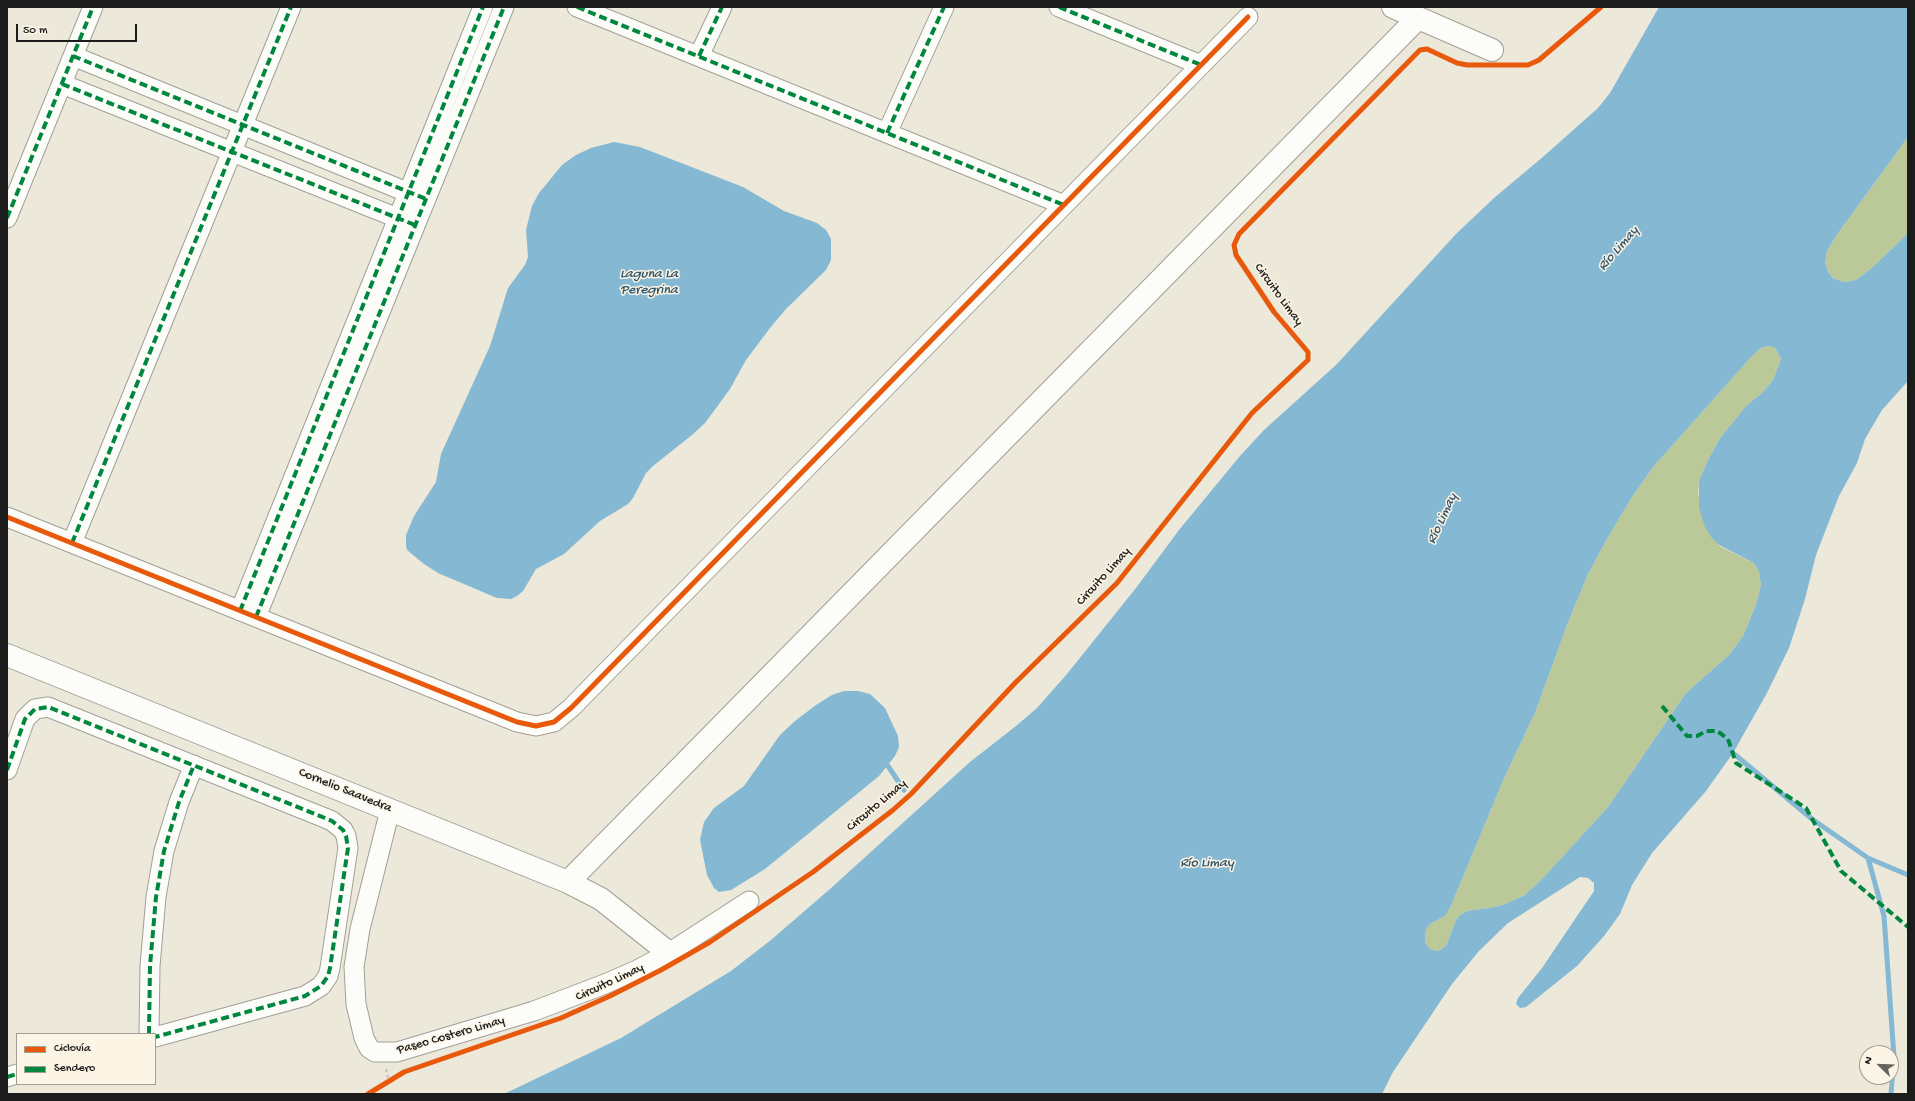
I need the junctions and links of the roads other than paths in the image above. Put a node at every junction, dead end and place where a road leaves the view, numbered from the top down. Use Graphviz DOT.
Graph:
graph roads {
  1 [pos="93,7"];
  2 [pos="291,7"];
  3 [pos="483,7"];
  4 [pos="504,7"];
  5 [pos="577,7"];
  6 [pos="722,7"];
  7 [pos="944,7"];
  8 [pos="1059,7"];
  9 [pos="1393,7"];
  10 [pos="1248,17"];
  11 [pos="1418,18"];
  12 [pos="1492,50"];
  13 [pos="73,56"];
  14 [pos="699,56"];
  15 [pos="1201,66"];
  16 [pos="62,84"];
  17 [pos="243,125"];
  18 [pos="887,133"];
  19 [pos="232,152"];
  20 [pos="408,192"];
  21 [pos="426,200"];
  22 [pos="1064,205"];
  23 [pos="7,218"];
  24 [pos="398,218"];
  25 [pos="415,225"];
  26 [pos="7,517"];
  27 [pos="72,544"];
  28 [pos="248,614"];
  29 [pos="7,654"];
  30 [pos="194,765"];
  31 [pos="7,770"];
  32 [pos="390,810"];
  33 [pos="568,882"];
  34 [pos="749,901"];
  35 [pos="668,952"];
  36 [pos="149,1033"];
  37 [pos="156,1037"];
  1 -- 13 [label="street"];
  2 -- 17 [label="street"];
  3 -- 20 [label="street"];
  4 -- 21 [label="street"];
  5 -- 14 [label="street"];
  6 -- 14 [label="street"];
  7 -- 18 [label="street"];
  8 -- 15 [label="street"];
  9 -- 11 [label="street"];
  10 -- 15 [label="street"];
  11 -- 12 [label="street"];
  11 -- 33 [label="street"];
  13 -- 16 [label="street"];
  13 -- 17 [label="street"];
  14 -- 18 [label="street"];
  15 -- 22 [label="street"];
  16 -- 19 [label="street"];
  16 -- 23 [label="street"];
  17 -- 19 [label="street"];
  17 -- 20 [label="street"];
  18 -- 22 [label="street"];
  19 -- 24 [label="street"];
  19 -- 27 [label="street"];
  20 -- 21 [label="street"];
  20 -- 24 [label="street"];
  21 -- 25 [label="street"];
  22 -- 28 [label="street"];
  24 -- 25 [label="street"];
  24 -- 28 [label="street"];
  25 -- 28 [label="street"];
  26 -- 27 [label="street"];
  27 -- 28 [label="street"];
  29 -- 32 [label="street, Cornelio Saavedra"];
  30 -- 31 [label="street"];
  30 -- 36 [label="street"];
  30 -- 37 [label="street"];
  32 -- 33 [label="street, Cornelio Saavedra"];
  32 -- 35 [label="street, Paseo Costero Limay"];
  33 -- 35 [label="street, Cornelio Saavedra"];
  34 -- 35 [label="street, Paseo Costero Limay"];
}
